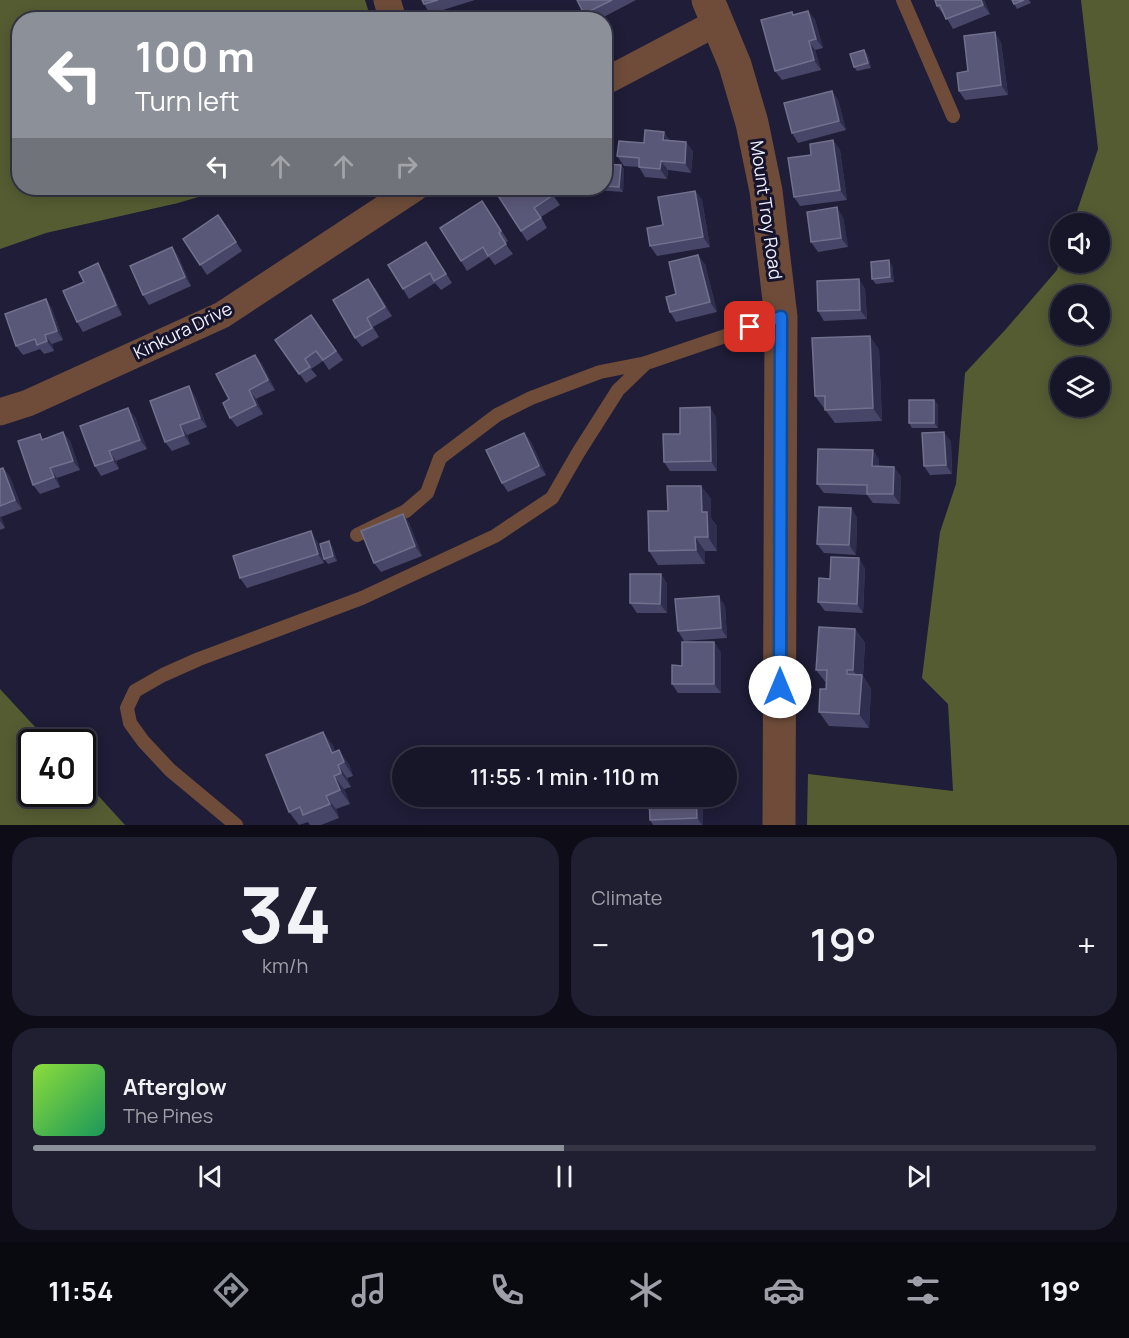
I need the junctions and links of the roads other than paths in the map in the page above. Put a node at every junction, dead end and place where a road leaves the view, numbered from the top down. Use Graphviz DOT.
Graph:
graph roads {
  1 [pos="903,0"];
  2 [pos="713,11"];
  3 [pos="612,77"];
  4 [pos="953,116"];
  5 [pos="404,195"];
  6 [pos="781,317"];
  7 [pos="646,363"];
  8 [pos="0,412"];
  9 [pos="357,535"];
  10 [pos="236,825"];
  11 [pos="779,825"];
  1 -- 4 [label="lane"];
  2 -- 3 [label="street"];
  2 -- 6 [label="street, Mount Troy Road"];
  5 -- 8 [label="street, Kinkura Drive"];
  6 -- 7 [label="lane"];
  6 -- 11 [label="street, Mount Troy Road"];
  7 -- 9 [label="lane"];
  7 -- 10 [label="lane"];
}
